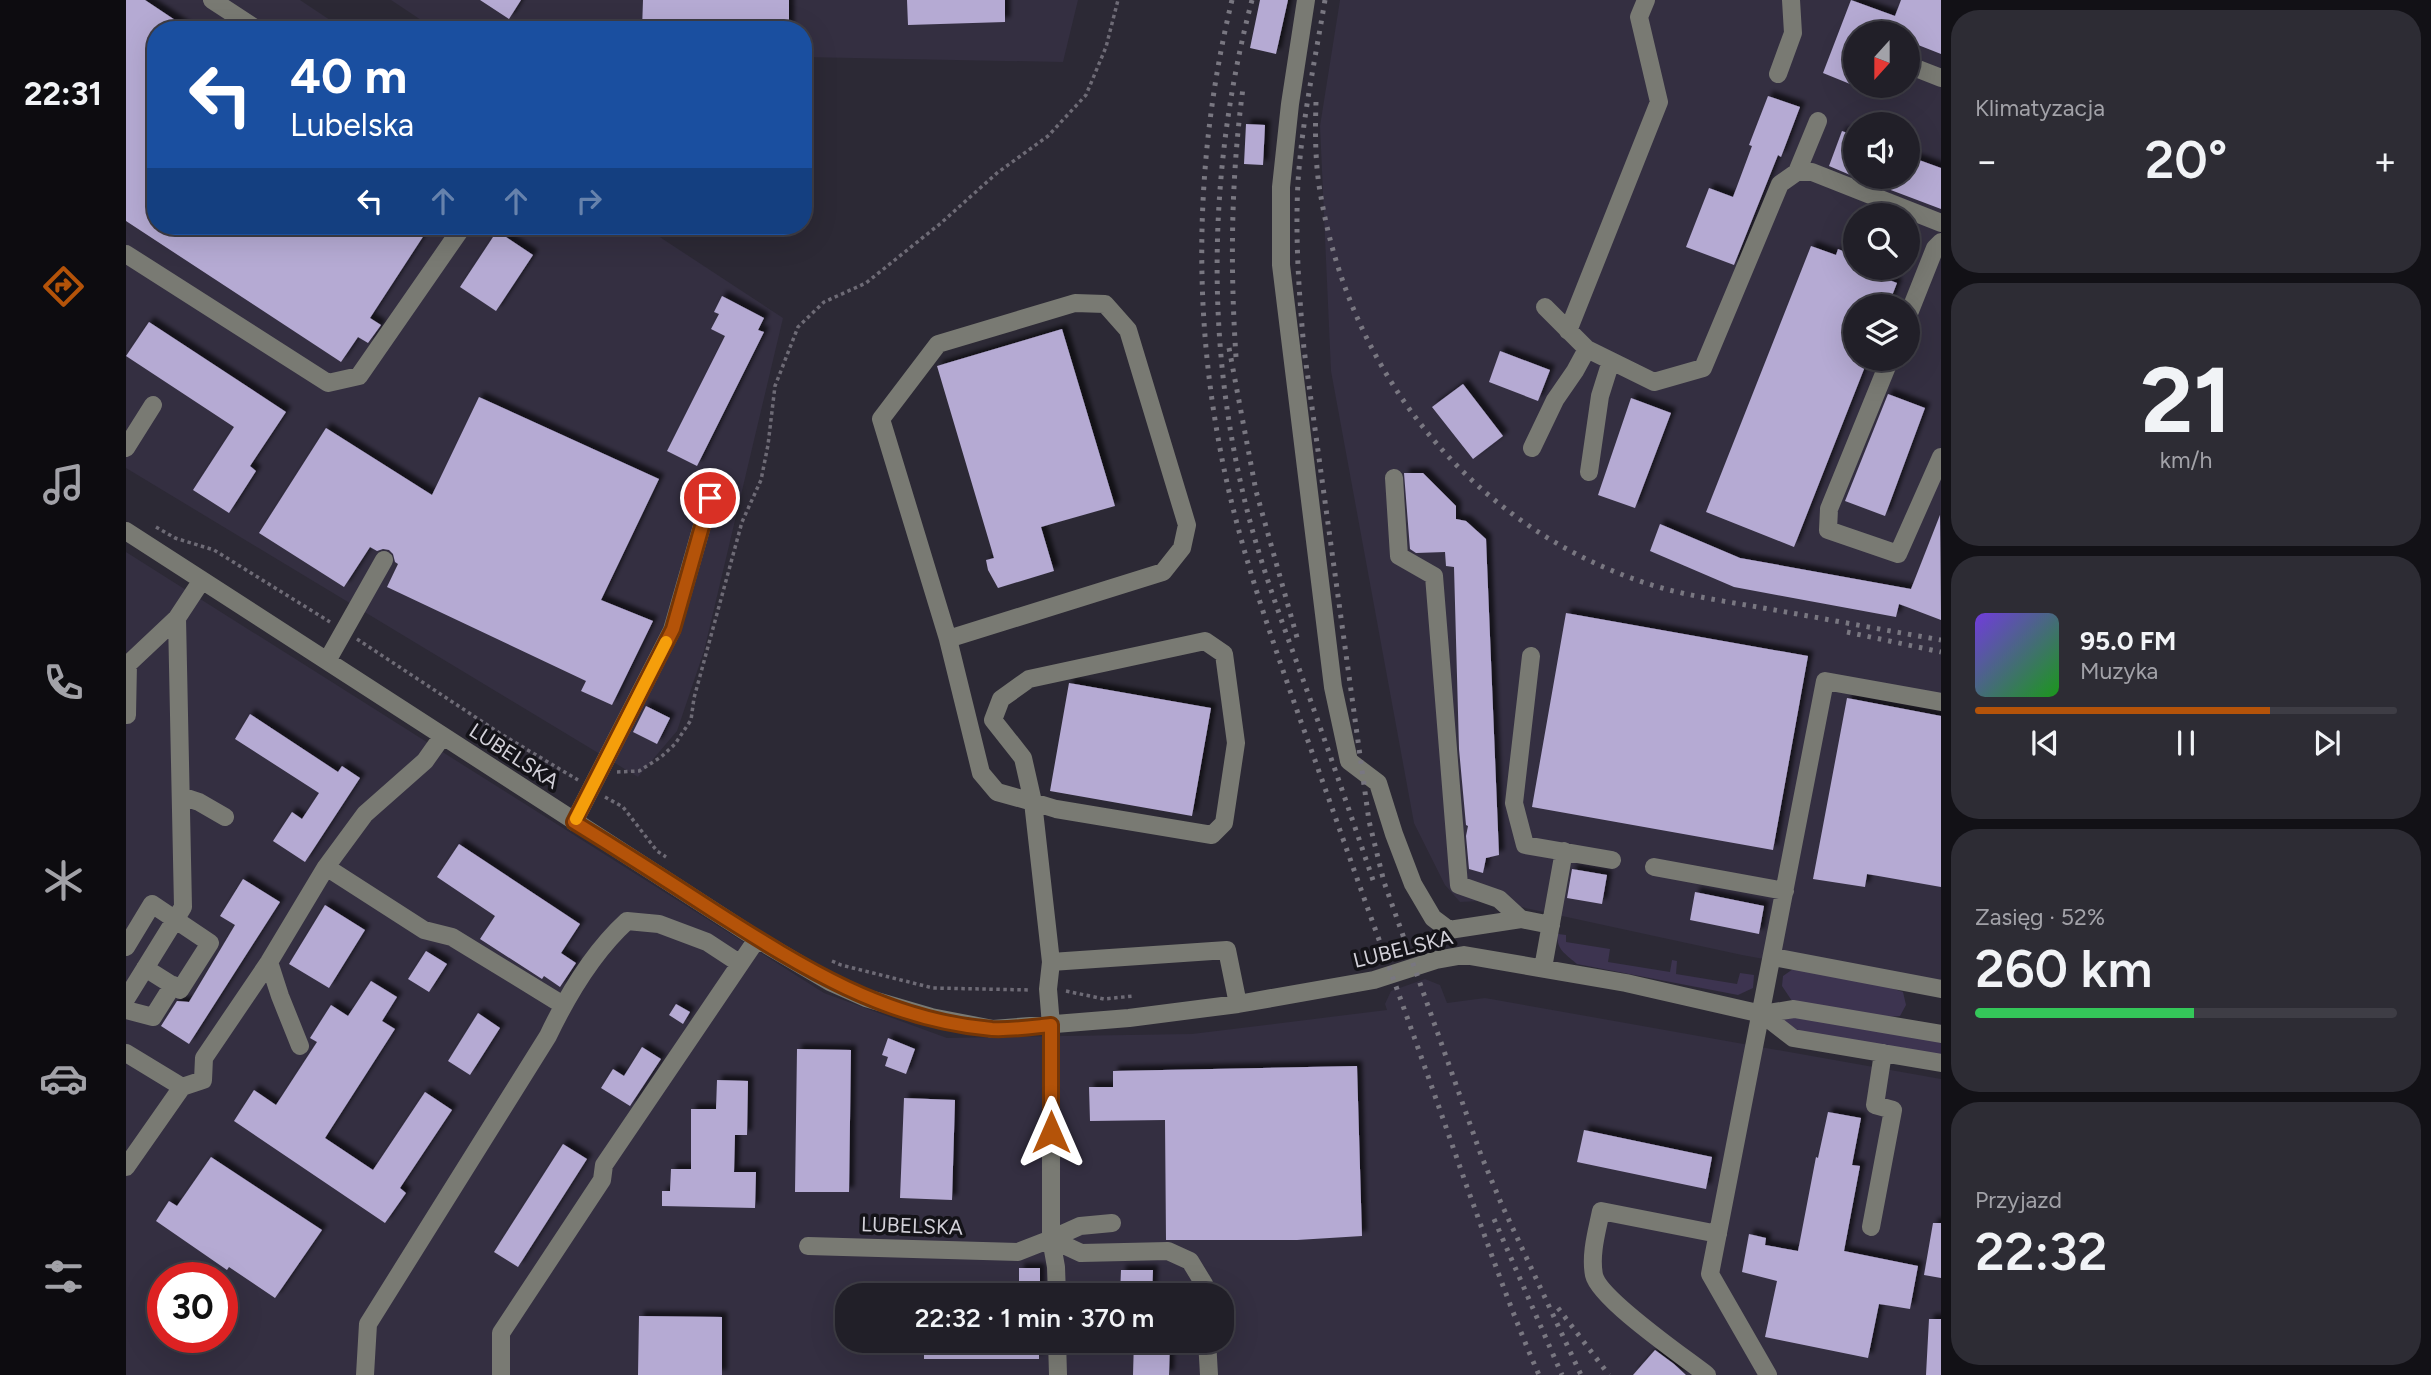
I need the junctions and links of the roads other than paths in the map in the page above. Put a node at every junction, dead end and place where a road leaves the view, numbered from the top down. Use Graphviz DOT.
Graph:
graph roads {
  1 [pos="212,0"];
  2 [pos="1306,0"];
  3 [pos="1646,0"];
  4 [pos="1791,0"];
  5 [pos="244,21"];
  6 [pos="1920,70"];
  7 [pos="1779,74"];
  8 [pos="1941,78"];
  9 [pos="1818,121"];
  10 [pos="1797,172"];
  11 [pos="1941,223"];
  12 [pos="457,235"];
  13 [pos="1941,242"];
  14 [pos="126,254"];
  15 [pos="1917,294"];
  16 [pos="1545,307"];
  17 [pos="1568,331"];
  18 [pos="1587,349"];
  19 [pos="1611,361"];
  20 [pos="1885,371"];
  21 [pos="153,405"];
  22 [pos="126,448"];
  23 [pos="1532,448"];
  24 [pos="1941,457"];
  25 [pos="1589,472"];
  26 [pos="1394,478"];
  27 [pos="710,498"];
  28 [pos="126,531"];
  29 [pos="384,561"];
  30 [pos="202,580"];
  31 [pos="177,618"];
  32 [pos="948,639"];
  33 [pos="1531,656"];
  34 [pos="327,661"];
  35 [pos="127,665"];
  36 [pos="1941,702"];
  37 [pos="127,715"];
  38 [pos="442,737"];
  39 [pos="181,796"];
  40 [pos="1033,802"];
  41 [pos="225,817"];
  42 [pos="574,822"];
  43 [pos="1564,852"];
  44 [pos="1612,860"];
  45 [pos="326,867"];
  46 [pos="1654,867"];
  47 [pos="1786,891"];
  48 [pos="176,918"];
  49 [pos="1521,919"];
  50 [pos="1551,925"];
  51 [pos="757,939"];
  52 [pos="126,947"];
  53 [pos="1773,957"];
  54 [pos="1051,961"];
  55 [pos="269,962"];
  56 [pos="740,963"];
  57 [pos="145,968"];
  58 [pos="1543,968"];
  59 [pos="173,985"];
  60 [pos="1941,989"];
  61 [pos="126,999"];
  62 [pos="1238,1004"];
  63 [pos="563,1005"];
  64 [pos="126,1010"];
  65 [pos="1762,1014"];
  66 [pos="1051,1025"];
  67 [pos="1940,1030"];
  68 [pos="300,1046"];
  69 [pos="126,1053"];
  70 [pos="1883,1053"];
  71 [pos="1941,1063"];
  72 [pos="182,1087"];
  73 [pos="126,1167"];
  74 [pos="1112,1223"];
  75 [pos="1871,1227"];
  76 [pos="1718,1234"];
  77 [pos="1051,1239"];
  78 [pos="808,1246"];
  79 [pos="1057,1283"];
  80 [pos="1203,1283"];
  81 [pos="1057,1353"];
  82 [pos="1208,1353"];
  83 [pos="365,1375"];
  84 [pos="501,1375"];
  85 [pos="1058,1375"];
  86 [pos="1209,1375"];
  87 [pos="1707,1375"];
  88 [pos="1768,1375"];
  1 -- 5 [label="street"];
  2 -- 49 [label="street"];
  3 -- 17 [label="street"];
  4 -- 7 [label="street"];
  6 -- 8 [label="street"];
  9 -- 10 [label="street"];
  10 -- 11 [label="street"];
  10 -- 19 [label="street"];
  12 -- 14 [label="street"];
  13 -- 15 [label="street"];
  16 -- 17 [label="street"];
  17 -- 18 [label="street"];
  18 -- 19 [label="street"];
  18 -- 23 [label="street"];
  19 -- 25 [label="street"];
  20 -- 24 [label="street"];
  21 -- 22 [label="street"];
  26 -- 49 [label="street"];
  27 -- 42 [label="street"];
  28 -- 30 [label="street, LUBELSKA"];
  29 -- 34 [label="street"];
  30 -- 31 [label="street"];
  30 -- 34 [label="street, LUBELSKA"];
  31 -- 35 [label="street"];
  31 -- 39 [label="street"];
  32 -- 32 [label="street"];
  32 -- 40 [label="street"];
  33 -- 43 [label="street"];
  34 -- 38 [label="street, LUBELSKA"];
  35 -- 37 [label="street"];
  36 -- 47 [label="street"];
  38 -- 42 [label="street, LUBELSKA"];
  38 -- 45 [label="street"];
  39 -- 41 [label="street"];
  39 -- 48 [label="street"];
  40 -- 40 [label="street"];
  40 -- 54 [label="street"];
  42 -- 51 [label="street, LUBELSKA"];
  43 -- 44 [label="street"];
  43 -- 50 [label="street"];
  45 -- 55 [label="street"];
  45 -- 63 [label="street"];
  46 -- 47 [label="street"];
  47 -- 53 [label="street"];
  48 -- 52 [label="street"];
  48 -- 57 [label="street"];
  48 -- 59 [label="street"];
  49 -- 50 [label="street"];
  50 -- 58 [label="street"];
  51 -- 56 [label="street"];
  51 -- 66 [label="street, LUBELSKA"];
  53 -- 60 [label="street"];
  53 -- 65 [label="street"];
  54 -- 62 [label="street"];
  54 -- 66 [label="street"];
  55 -- 68 [label="street"];
  55 -- 72 [label="street"];
  56 -- 63 [label="street"];
  56 -- 84 [label="street"];
  57 -- 59 [label="street"];
  57 -- 61 [label="street"];
  58 -- 62 [label="street, LUBELSKA"];
  58 -- 65 [label="street, LUBELSKA"];
  59 -- 64 [label="street"];
  62 -- 66 [label="street, LUBELSKA"];
  63 -- 83 [label="street"];
  65 -- 67 [label="street, LUBELSKA"];
  65 -- 70 [label="street, LUBELSKA"];
  65 -- 76 [label="street"];
  66 -- 77 [label="street"];
  69 -- 72 [label="street"];
  70 -- 71 [label="street, LUBELSKA"];
  70 -- 75 [label="street"];
  72 -- 73 [label="street"];
  74 -- 77 [label="street, LUBELSKA"];
  76 -- 87 [label="street"];
  76 -- 88 [label="street"];
  77 -- 78 [label="street, LUBELSKA"];
  77 -- 79 [label="street"];
  77 -- 80 [label="street"];
  81 -- 85 [label="street"];
  82 -- 86 [label="street"];
}
